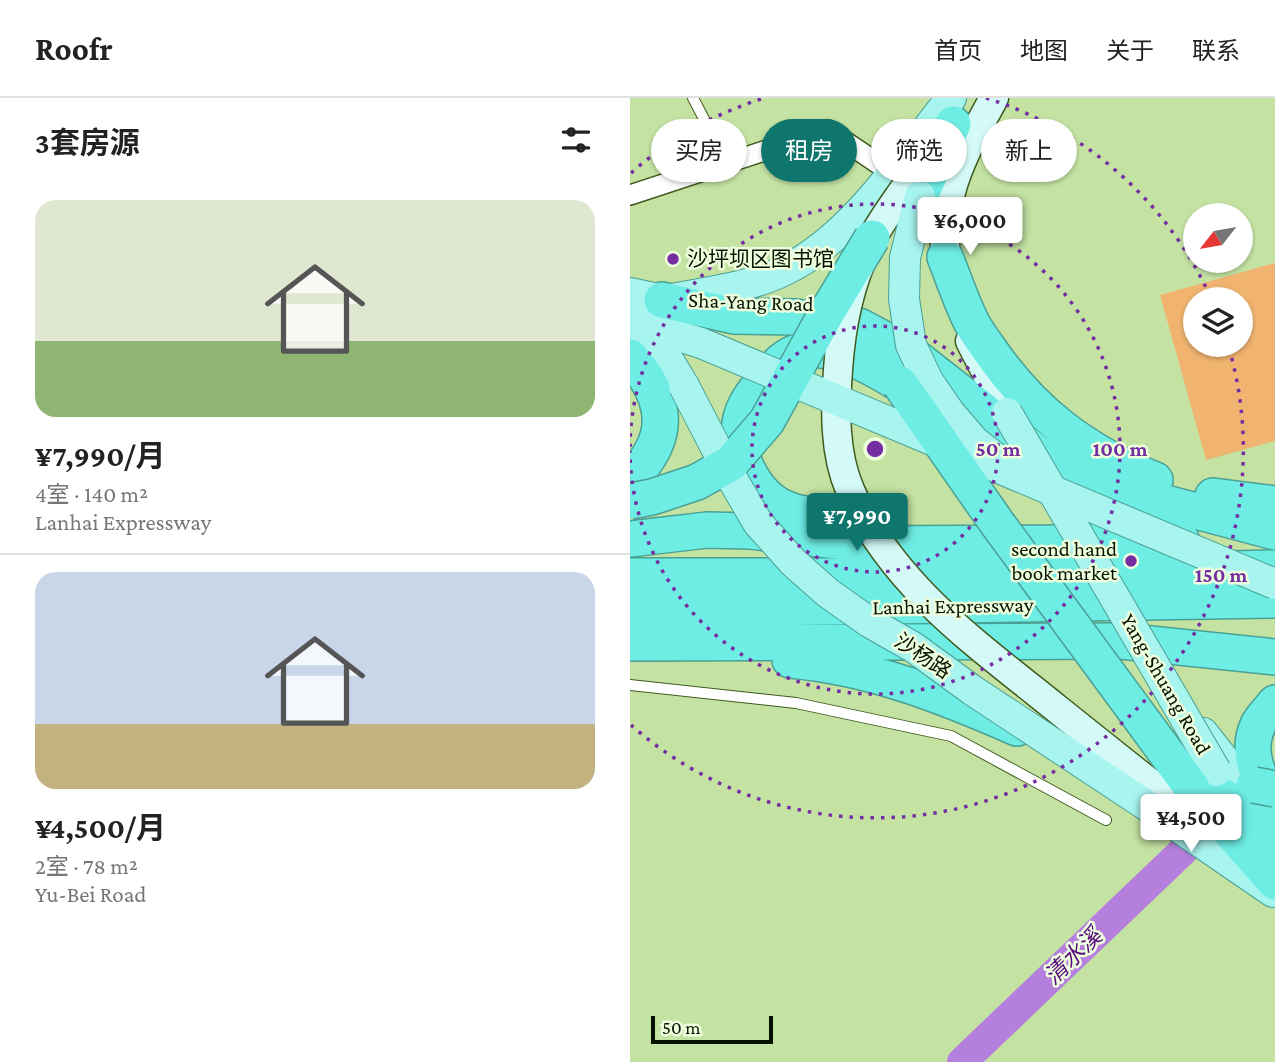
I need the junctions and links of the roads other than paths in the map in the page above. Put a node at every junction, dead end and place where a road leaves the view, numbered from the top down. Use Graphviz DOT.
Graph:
graph roads {
  1 [pos="693,98"];
  2 [pos="995,98"];
  3 [pos="956,107"];
  4 [pos="704,119"];
  5 [pos="747,156"];
  6 [pos="669,182"];
  7 [pos="906,185"];
  8 [pos="630,195"];
  9 [pos="872,238"];
  10 [pos="945,257"];
  11 [pos="646,297"];
  12 [pos="630,321"];
  13 [pos="630,357"];
  14 [pos="904,380"];
  15 [pos="1007,413"];
  16 [pos="630,477"];
  17 [pos="1068,497"];
  18 [pos="630,501"];
  19 [pos="1275,504"];
  20 [pos="630,531"];
  21 [pos="1275,534"];
  22 [pos="630,539"];
  23 [pos="1050,543"];
  24 [pos="1275,568"];
  25 [pos="630,576"];
  26 [pos="1275,584"];
  27 [pos="1275,600"];
  28 [pos="630,610"];
  29 [pos="630,644"];
  30 [pos="1272,657"];
  31 [pos="630,685"];
  32 [pos="1170,691"];
  33 [pos="1275,703"];
  34 [pos="1058,746"];
  35 [pos="1189,791"];
  36 [pos="1270,793"];
  37 [pos="1106,820"];
  38 [pos="1275,838"];
  39 [pos="1259,876"];
  40 [pos="1275,893"];
  1 -- 4 [label="lane"];
  2 -- 10 [label="main road"];
  3 -- 7 [label="highway"];
  5 -- 7 [label="street"];
  6 -- 8 [label="street"];
  7 -- 9 [label="main road, bridge"];
  7 -- 11 [label="main road"];
  7 -- 17 [label="main road, bridge"];
  9 -- 18 [label="highway, bridge"];
  9 -- 35 [label="main road, bridge"];
  10 -- 15 [label="main road"];
  10 -- 19 [label="highway"];
  11 -- 15 [label="main road, Sha-Yang Road"];
  11 -- 21 [label="highway"];
  12 -- 17 [label="main road, bridge"];
  12 -- 34 [label="main road, 沙杨路, bridge"];
  13 -- 16 [label="highway"];
  14 -- 20 [label="highway"];
  14 -- 23 [label="highway"];
  14 -- 35 [label="highway, bridge"];
  15 -- 32 [label="main road, Yang-Shuang Road, bridge"];
  17 -- 26 [label="main road, bridge"];
  21 -- 23 [label="highway"];
  22 -- 23 [label="highway"];
  24 -- 25 [label="highway, Lanhai Expressway"];
  27 -- 28 [label="highway, Lanhai Expressway"];
  29 -- 30 [label="highway"];
  29 -- 34 [label="highway, bridge"];
  31 -- 37 [label="lane"];
  32 -- 35 [label="main road, Yang-Shuang Road, bridge"];
  32 -- 36 [label="main road, bridge"];
  33 -- 36 [label="highway"];
  34 -- 35 [label="main road, 沙杨路, bridge"];
  35 -- 38 [label="highway"];
  35 -- 39 [label="highway"];
  39 -- 40 [label="main road"];
}
